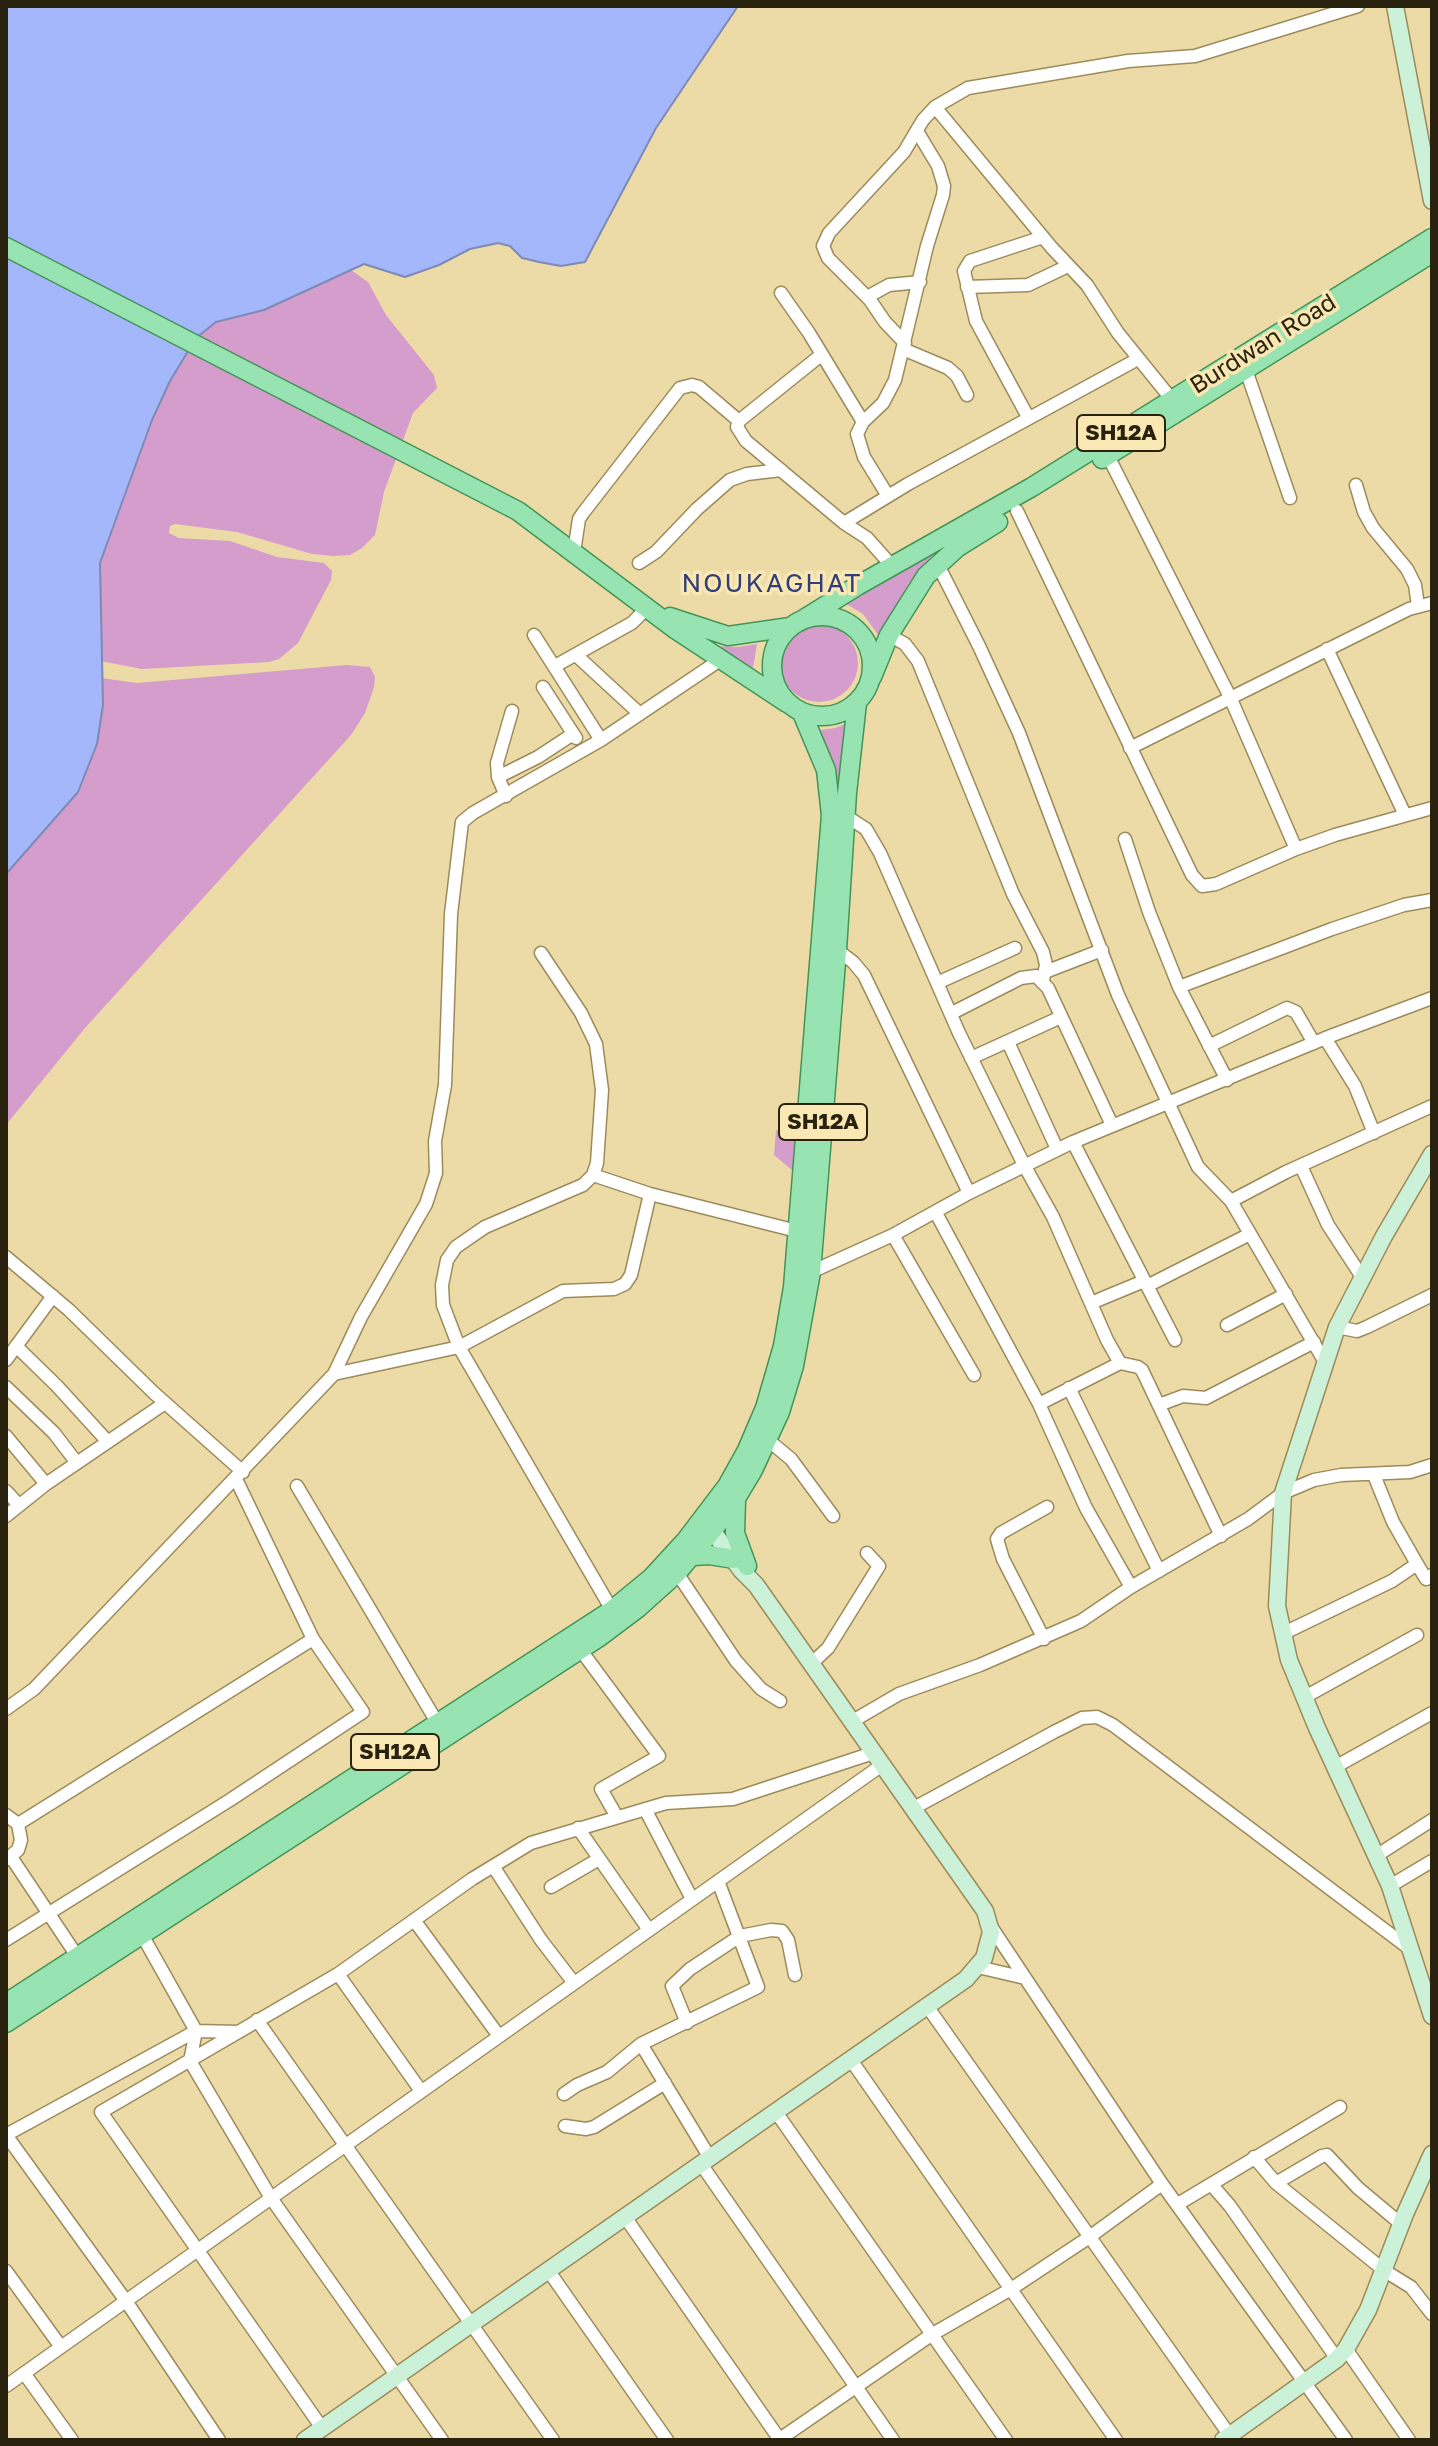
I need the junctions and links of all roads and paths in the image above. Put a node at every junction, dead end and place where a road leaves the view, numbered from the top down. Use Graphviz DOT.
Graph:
graph roads {
  1 [pos="1358,6"];
  2 [pos="1395,6"];
  3 [pos="935,107"];
  4 [pos="917,131"];
  5 [pos="1432,201"];
  6 [pos="1043,237"];
  7 [pos="1432,238"];
  8 [pos="6,247"];
  9 [pos="1432,253"];
  10 [pos="1068,266"];
  11 [pos="920,282"];
  12 [pos="967,287"];
  13 [pos="781,293"];
  14 [pos="867,297"];
  15 [pos="904,346"];
  16 [pos="821,355"];
  17 [pos="1138,359"];
  18 [pos="1246,370"];
  19 [pos="967,395"];
  20 [pos="1173,401"];
  21 [pos="1028,417"];
  22 [pos="739,421"];
  23 [pos="863,422"];
  24 [pos="1108,456"];
  25 [pos="781,470"];
  26 [pos="1356,485"];
  27 [pos="888,496"];
  28 [pos="1290,498"];
  29 [pos="1017,511"];
  30 [pos="844,523"];
  31 [pos="981,525"];
  32 [pos="574,552"];
  33 [pos="639,563"];
  34 [pos="938,565"];
  35 [pos="892,566"];
  36 [pos="1432,603"];
  37 [pos="1418,606"];
  38 [pos="650,608"];
  39 [pos="797,623"];
  40 [pos="534,635"];
  41 [pos="889,635"];
  42 [pos="1327,649"];
  43 [pos="576,655"];
  44 [pos="720,660"];
  45 [pos="555,666"];
  46 [pos="872,677"];
  47 [pos="543,687"];
  48 [pos="1230,697"];
  49 [pos="857,703"];
  50 [pos="794,708"];
  51 [pos="512,711"];
  52 [pos="640,714"];
  53 [pos="573,734"];
  54 [pos="601,740"];
  55 [pos="1130,748"];
  56 [pos="584,750"];
  57 [pos="498,777"];
  58 [pos="506,796"];
  59 [pos="1432,808"];
  60 [pos="1405,815"];
  61 [pos="846,816"];
  62 [pos="1125,839"];
  63 [pos="1296,849"];
  64 [pos="1432,900"];
  65 [pos="1015,948"];
  66 [pos="837,950"];
  67 [pos="1102,950"];
  68 [pos="541,953"];
  69 [pos="1044,976"];
  70 [pos="937,983"];
  71 [pos="1179,987"];
  72 [pos="1432,998"];
  73 [pos="952,1013"];
  74 [pos="1061,1017"];
  75 [pos="1320,1041"];
  76 [pos="1008,1042"];
  77 [pos="1209,1046"];
  78 [pos="971,1058"];
  79 [pos="1227,1080"];
  80 [pos="1168,1103"];
  81 [pos="1432,1106"];
  82 [pos="1112,1125"];
  83 [pos="1374,1133"];
  84 [pos="1073,1142"];
  85 [pos="1057,1149"];
  86 [pos="1024,1165"];
  87 [pos="1430,1165"];
  88 [pos="1301,1166"];
  89 [pos="593,1175"];
  90 [pos="969,1193"];
  91 [pos="650,1194"];
  92 [pos="1231,1201"];
  93 [pos="936,1213"];
  94 [pos="797,1231"];
  95 [pos="1250,1234"];
  96 [pos="893,1235"];
  97 [pos="7,1259"];
  98 [pos="811,1272"];
  99 [pos="1362,1277"];
  100 [pos="1146,1284"];
  101 [pos="1286,1294"];
  102 [pos="1432,1295"];
  103 [pos="53,1296"];
  104 [pos="1091,1303"];
  105 [pos="1227,1325"];
  106 [pos="1337,1327"];
  107 [pos="1175,1340"];
  108 [pos="1314,1342"];
  109 [pos="16,1346"];
  110 [pos="459,1347"];
  111 [pos="6,1360"];
  112 [pos="1120,1363"];
  113 [pos="1326,1364"];
  114 [pos="334,1374"];
  115 [pos="974,1375"];
  116 [pos="6,1387"];
  117 [pos="1069,1388"];
  118 [pos="165,1403"];
  119 [pos="1039,1404"];
  120 [pos="1159,1405"];
  121 [pos="6,1436"];
  122 [pos="768,1440"];
  123 [pos="108,1442"];
  124 [pos="77,1463"];
  125 [pos="1432,1465"];
  126 [pos="1374,1475"];
  127 [pos="239,1476"];
  128 [pos="46,1484"];
  129 [pos="297,1486"];
  130 [pos="6,1491"];
  131 [pos="1283,1493"];
  132 [pos="736,1498"];
  133 [pos="19,1505"];
  134 [pos="1047,1507"];
  135 [pos="6,1516"];
  136 [pos="833,1516"];
  137 [pos="712,1521"];
  138 [pos="1221,1536"];
  139 [pos="867,1553"];
  140 [pos="694,1556"];
  141 [pos="740,1563"];
  142 [pos="1417,1564"];
  143 [pos="1159,1571"];
  144 [pos="677,1573"];
  145 [pos="1432,1575"];
  146 [pos="1131,1587"];
  147 [pos="612,1610"];
  148 [pos="1282,1634"];
  149 [pos="1417,1635"];
  150 [pos="313,1639"];
  151 [pos="1044,1639"];
  152 [pos="580,1649"];
  153 [pos="811,1664"];
  154 [pos="1303,1698"];
  155 [pos="780,1701"];
  156 [pos="6,1709"];
  157 [pos="1432,1713"];
  158 [pos="851,1722"];
  159 [pos="438,1724"];
  160 [pos="878,1759"];
  161 [pos="1335,1767"];
  162 [pos="645,1809"];
  163 [pos="912,1809"];
  164 [pos="6,1815"];
  165 [pos="617,1817"];
  166 [pos="1432,1820"];
  167 [pos="18,1824"];
  168 [pos="578,1828"];
  169 [pos="1376,1856"];
  170 [pos="9,1858"];
  171 [pos="599,1859"];
  172 [pos="1432,1861"];
  173 [pos="493,1866"];
  174 [pos="718,1881"];
  175 [pos="1390,1886"];
  176 [pos="551,1887"];
  177 [pos="692,1899"];
  178 [pos="49,1913"];
  179 [pos="414,1920"];
  180 [pos="990,1925"];
  181 [pos="649,1930"];
  182 [pos="141,1933"];
  183 [pos="740,1936"];
  184 [pos="6,1940"];
  185 [pos="1412,1951"];
  186 [pos="77,1956"];
  187 [pos="978,1967"];
  188 [pos="338,1974"];
  189 [pos="795,1975"];
  190 [pos="1025,1978"];
  191 [pos="574,1983"];
  192 [pos="1429,1987"];
  193 [pos="6,2001"];
  194 [pos="927,2006"];
  195 [pos="1432,2016"];
  196 [pos="257,2020"];
  197 [pos="6,2023"];
  198 [pos="687,2023"];
  199 [pos="196,2031"];
  200 [pos="239,2032"];
  201 [pos="499,2036"];
  202 [pos="641,2044"];
  203 [pos="851,2060"];
  204 [pos="190,2061"];
  205 [pos="665,2083"];
  206 [pos="421,2091"];
  207 [pos="564,2094"];
  208 [pos="1340,2107"];
  209 [pos="776,2112"];
  210 [pos="565,2126"];
  211 [pos="6,2135"];
  212 [pos="346,2145"];
  213 [pos="1432,2154"];
  214 [pos="1254,2157"];
  215 [pos="705,2161"];
  216 [pos="1276,2183"];
  217 [pos="1162,2184"];
  218 [pos="1211,2184"];
  219 [pos="271,2198"];
  220 [pos="1178,2204"];
  221 [pos="625,2217"];
  222 [pos="1401,2224"];
  223 [pos="1088,2238"];
  224 [pos="197,2250"];
  225 [pos="548,2270"];
  226 [pos="6,2271"];
  227 [pos="1385,2271"];
  228 [pos="1011,2289"];
  229 [pos="126,2301"];
  230 [pos="1432,2314"];
  231 [pos="472,2323"];
  232 [pos="931,2335"];
  233 [pos="61,2347"];
  234 [pos="1341,2354"];
  235 [pos="24,2373"];
  236 [pos="397,2375"];
  237 [pos="1304,2382"];
  238 [pos="6,2386"];
  239 [pos="855,2387"];
  240 [pos="322,2428"];
  241 [pos="1229,2439"];
  242 [pos="72,2440"];
  243 [pos="219,2440"];
  244 [pos="305,2440"];
  245 [pos="442,2440"];
  246 [pos="553,2440"];
  247 [pos="667,2440"];
  248 [pos="780,2440"];
  249 [pos="893,2440"];
  250 [pos="1006,2440"];
  251 [pos="1116,2440"];
  252 [pos="1346,2440"];
  253 [pos="1409,2440"];
  1 -- 3 [label="street"];
  2 -- 5 [label="street"];
  3 -- 4 [label="street"];
  3 -- 6 [label="street"];
  4 -- 11 [label="street"];
  4 -- 14 [label="street"];
  6 -- 10 [label="street"];
  6 -- 12 [label="street"];
  7 -- 20 [label="main road, Burdwan Road / SH12A"];
  8 -- 32 [label="main road"];
  9 -- 18 [label="main road, Burdwan Road / SH12A"];
  10 -- 12 [label="street"];
  10 -- 17 [label="street"];
  11 -- 14 [label="street"];
  11 -- 15 [label="street"];
  12 -- 21 [label="street"];
  13 -- 16 [label="street"];
  14 -- 15 [label="street"];
  15 -- 19 [label="street"];
  15 -- 23 [label="street"];
  16 -- 22 [label="street"];
  16 -- 23 [label="street"];
  17 -- 20 [label="street"];
  17 -- 21 [label="street"];
  18 -- 24 [label="main road, Burdwan Road / SH12A"];
  18 -- 28 [label="street"];
  20 -- 31 [label="main road, Burdwan Road / SH12A"];
  21 -- 27 [label="street"];
  22 -- 25 [label="street"];
  22 -- 32 [label="street"];
  23 -- 27 [label="street"];
  24 -- 29 [label="main road, Burdwan Road / SH12A"];
  24 -- 48 [label="street"];
  25 -- 30 [label="street"];
  25 -- 33 [label="street"];
  26 -- 37 [label="street"];
  27 -- 30 [label="street"];
  29 -- 31 [label="main road, Burdwan Road / SH12A"];
  29 -- 55 [label="street"];
  30 -- 35 [label="street"];
  31 -- 34 [label="main road, Burdwan Road / SH12A"];
  31 -- 35 [label="main road, Burdwan Road / SH12A"];
  32 -- 38 [label="main road"];
  34 -- 41 [label="main road, Burdwan Road / SH12A"];
  34 -- 67 [label="street"];
  35 -- 39 [label="main road, Burdwan Road / SH12A"];
  36 -- 37 [label="street"];
  37 -- 42 [label="street"];
  38 -- 39 [label="main road"];
  38 -- 43 [label="street"];
  38 -- 44 [label="main road"];
  39 -- 46 [label="main road"];
  39 -- 50 [label="main road, SH12A"];
  40 -- 45 [label="street"];
  41 -- 46 [label="main road, Burdwan Road / SH12A"];
  41 -- 69 [label="street"];
  42 -- 48 [label="street"];
  42 -- 60 [label="street"];
  43 -- 45 [label="street"];
  43 -- 52 [label="street"];
  44 -- 50 [label="main road"];
  44 -- 52 [label="street"];
  45 -- 54 [label="street"];
  46 -- 49 [label="main road, SH12A"];
  47 -- 53 [label="street"];
  48 -- 55 [label="street"];
  48 -- 63 [label="street"];
  49 -- 50 [label="main road"];
  49 -- 61 [label="main road, SH12A"];
  50 -- 94 [label="main road, SH12A"];
  51 -- 57 [label="street"];
  52 -- 54 [label="street"];
  53 -- 56 [label="street"];
  53 -- 57 [label="street"];
  54 -- 56 [label="street"];
  55 -- 63 [label="street"];
  56 -- 58 [label="street"];
  57 -- 58 [label="street"];
  58 -- 114 [label="street"];
  59 -- 60 [label="street"];
  60 -- 63 [label="street"];
  61 -- 66 [label="main road, SH12A"];
  61 -- 70 [label="street"];
  62 -- 71 [label="street"];
  64 -- 71 [label="street"];
  65 -- 70 [label="street"];
  66 -- 90 [label="street"];
  66 -- 98 [label="main road, SH12A"];
  67 -- 69 [label="street"];
  67 -- 80 [label="street"];
  68 -- 89 [label="street"];
  69 -- 73 [label="street"];
  69 -- 74 [label="street"];
  70 -- 73 [label="street"];
  71 -- 77 [label="street"];
  72 -- 75 [label="street"];
  73 -- 78 [label="street"];
  74 -- 76 [label="street"];
  74 -- 82 [label="street"];
  75 -- 77 [label="street"];
  75 -- 79 [label="street"];
  75 -- 83 [label="street"];
  76 -- 78 [label="street"];
  76 -- 85 [label="street"];
  77 -- 79 [label="street"];
  78 -- 86 [label="street"];
  79 -- 80 [label="street"];
  80 -- 82 [label="street"];
  80 -- 92 [label="street"];
  81 -- 83 [label="street"];
  82 -- 84 [label="street"];
  83 -- 88 [label="street"];
  84 -- 85 [label="street"];
  84 -- 100 [label="street"];
  85 -- 86 [label="street"];
  86 -- 90 [label="street"];
  86 -- 104 [label="street"];
  87 -- 99 [label="street"];
  88 -- 92 [label="street"];
  88 -- 99 [label="street"];
  89 -- 91 [label="street"];
  89 -- 110 [label="street"];
  90 -- 93 [label="street"];
  91 -- 94 [label="street"];
  91 -- 110 [label="street"];
  92 -- 95 [label="street"];
  93 -- 96 [label="street"];
  93 -- 119 [label="street"];
  94 -- 137 [label="main road, SH12A"];
  95 -- 100 [label="street"];
  95 -- 101 [label="street"];
  96 -- 98 [label="street"];
  96 -- 115 [label="street"];
  97 -- 103 [label="street"];
  98 -- 122 [label="main road, SH12A"];
  99 -- 106 [label="street"];
  100 -- 104 [label="street"];
  100 -- 107 [label="street"];
  101 -- 105 [label="street"];
  101 -- 108 [label="street"];
  102 -- 106 [label="street"];
  103 -- 109 [label="street"];
  103 -- 118 [label="street"];
  104 -- 112 [label="street"];
  106 -- 113 [label="street"];
  108 -- 113 [label="street"];
  108 -- 120 [label="street"];
  109 -- 111 [label="street"];
  109 -- 123 [label="street"];
  110 -- 114 [label="street"];
  110 -- 147 [label="street"];
  112 -- 117 [label="street"];
  112 -- 120 [label="street"];
  113 -- 131 [label="street"];
  114 -- 127 [label="street"];
  116 -- 124 [label="street"];
  117 -- 119 [label="street"];
  117 -- 143 [label="street"];
  118 -- 123 [label="street"];
  118 -- 127 [label="street"];
  119 -- 146 [label="street"];
  120 -- 138 [label="street"];
  121 -- 128 [label="street"];
  122 -- 132 [label="main road, SH12A"];
  122 -- 136 [label="street"];
  123 -- 124 [label="street"];
  124 -- 128 [label="street"];
  125 -- 126 [label="street"];
  126 -- 131 [label="street"];
  126 -- 142 [label="street"];
  127 -- 150 [label="street"];
  127 -- 156 [label="street"];
  128 -- 133 [label="street"];
  129 -- 159 [label="street"];
  130 -- 133 [label="street"];
  131 -- 138 [label="street"];
  131 -- 148 [label="street"];
  132 -- 137 [label="main road, SH12A"];
  132 -- 141 [label="main road"];
  133 -- 135 [label="street"];
  134 -- 151 [label="street"];
  137 -- 140 [label="main road, SH12A"];
  137 -- 141 [label="street"];
  137 -- 147 [label="main road, SH12A"];
  138 -- 143 [label="street"];
  139 -- 153 [label="street"];
  140 -- 141 [label="main road"];
  140 -- 144 [label="main road, SH12A"];
  141 -- 153 [label="street"];
  142 -- 145 [label="street"];
  142 -- 148 [label="street"];
  143 -- 146 [label="street"];
  144 -- 152 [label="main road, SH12A"];
  144 -- 155 [label="street"];
  146 -- 151 [label="street"];
  147 -- 159 [label="main road, SH12A"];
  148 -- 154 [label="street"];
  149 -- 154 [label="street"];
  150 -- 167 [label="street"];
  150 -- 178 [label="street"];
  151 -- 158 [label="street"];
  152 -- 165 [label="street"];
  152 -- 182 [label="main road, SH12A"];
  153 -- 158 [label="street"];
  154 -- 161 [label="street"];
  157 -- 161 [label="street"];
  158 -- 160 [label="street"];
  159 -- 186 [label="main road, SH12A"];
  160 -- 162 [label="street"];
  160 -- 163 [label="street"];
  160 -- 174 [label="street"];
  161 -- 169 [label="street"];
  162 -- 165 [label="street"];
  162 -- 177 [label="street"];
  163 -- 180 [label="street"];
  163 -- 185 [label="street"];
  164 -- 167 [label="street"];
  165 -- 168 [label="street"];
  166 -- 169 [label="street"];
  167 -- 170 [label="street"];
  168 -- 171 [label="street"];
  168 -- 173 [label="street"];
  169 -- 175 [label="street"];
  170 -- 178 [label="street"];
  171 -- 176 [label="street"];
  171 -- 181 [label="street"];
  172 -- 175 [label="street"];
  173 -- 179 [label="street"];
  173 -- 191 [label="street"];
  174 -- 177 [label="street"];
  174 -- 183 [label="street"];
  175 -- 185 [label="street"];
  177 -- 181 [label="street"];
  178 -- 184 [label="street"];
  178 -- 186 [label="street"];
  179 -- 188 [label="street"];
  179 -- 201 [label="street"];
  180 -- 187 [label="street"];
  180 -- 190 [label="street"];
  181 -- 191 [label="street"];
  182 -- 197 [label="main road, SH12A"];
  182 -- 199 [label="street"];
  183 -- 189 [label="street"];
  183 -- 198 [label="street"];
  183 -- 198 [label="street"];
  185 -- 192 [label="street"];
  186 -- 193 [label="main road, SH12A"];
  187 -- 190 [label="street"];
  187 -- 194 [label="street"];
  188 -- 196 [label="street"];
  188 -- 206 [label="street"];
  190 -- 217 [label="street"];
  191 -- 201 [label="street"];
  192 -- 195 [label="street"];
  194 -- 203 [label="street"];
  194 -- 223 [label="street"];
  196 -- 200 [label="street"];
  196 -- 212 [label="street"];
  198 -- 202 [label="street"];
  199 -- 200 [label="street"];
  199 -- 204 [label="street"];
  199 -- 211 [label="street"];
  200 -- 204 [label="street"];
  201 -- 206 [label="street"];
  202 -- 205 [label="street"];
  202 -- 207 [label="street"];
  203 -- 209 [label="street"];
  203 -- 228 [label="street"];
  204 -- 219 [label="street"];
  204 -- 224 [label="street"];
  205 -- 210 [label="street"];
  205 -- 215 [label="street"];
  206 -- 212 [label="street"];
  208 -- 214 [label="street"];
  209 -- 215 [label="street"];
  209 -- 232 [label="street"];
  211 -- 229 [label="street"];
  212 -- 219 [label="street"];
  212 -- 231 [label="street"];
  213 -- 222 [label="street"];
  214 -- 216 [label="street"];
  214 -- 218 [label="street"];
  215 -- 221 [label="street"];
  215 -- 239 [label="street"];
  216 -- 222 [label="street"];
  216 -- 227 [label="street"];
  217 -- 220 [label="street"];
  217 -- 223 [label="street"];
  218 -- 220 [label="street"];
  218 -- 234 [label="street"];
  219 -- 224 [label="street"];
  219 -- 236 [label="street"];
  220 -- 237 [label="street"];
  221 -- 225 [label="street"];
  221 -- 248 [label="street"];
  222 -- 227 [label="street"];
  223 -- 228 [label="street"];
  223 -- 241 [label="street"];
  224 -- 229 [label="street"];
  224 -- 240 [label="street"];
  225 -- 231 [label="street"];
  225 -- 247 [label="street"];
  226 -- 233 [label="street"];
  227 -- 230 [label="street"];
  227 -- 234 [label="street"];
  228 -- 232 [label="street"];
  228 -- 251 [label="street"];
  229 -- 233 [label="street"];
  229 -- 243 [label="street"];
  231 -- 236 [label="street"];
  231 -- 246 [label="street"];
  232 -- 239 [label="street"];
  232 -- 250 [label="street"];
  233 -- 235 [label="street"];
  234 -- 237 [label="street"];
  234 -- 253 [label="street"];
  235 -- 238 [label="street"];
  235 -- 242 [label="street"];
  236 -- 240 [label="street"];
  236 -- 245 [label="street"];
  237 -- 241 [label="street"];
  237 -- 252 [label="street"];
  239 -- 248 [label="street"];
  239 -- 249 [label="street"];
  240 -- 244 [label="street"];
}
